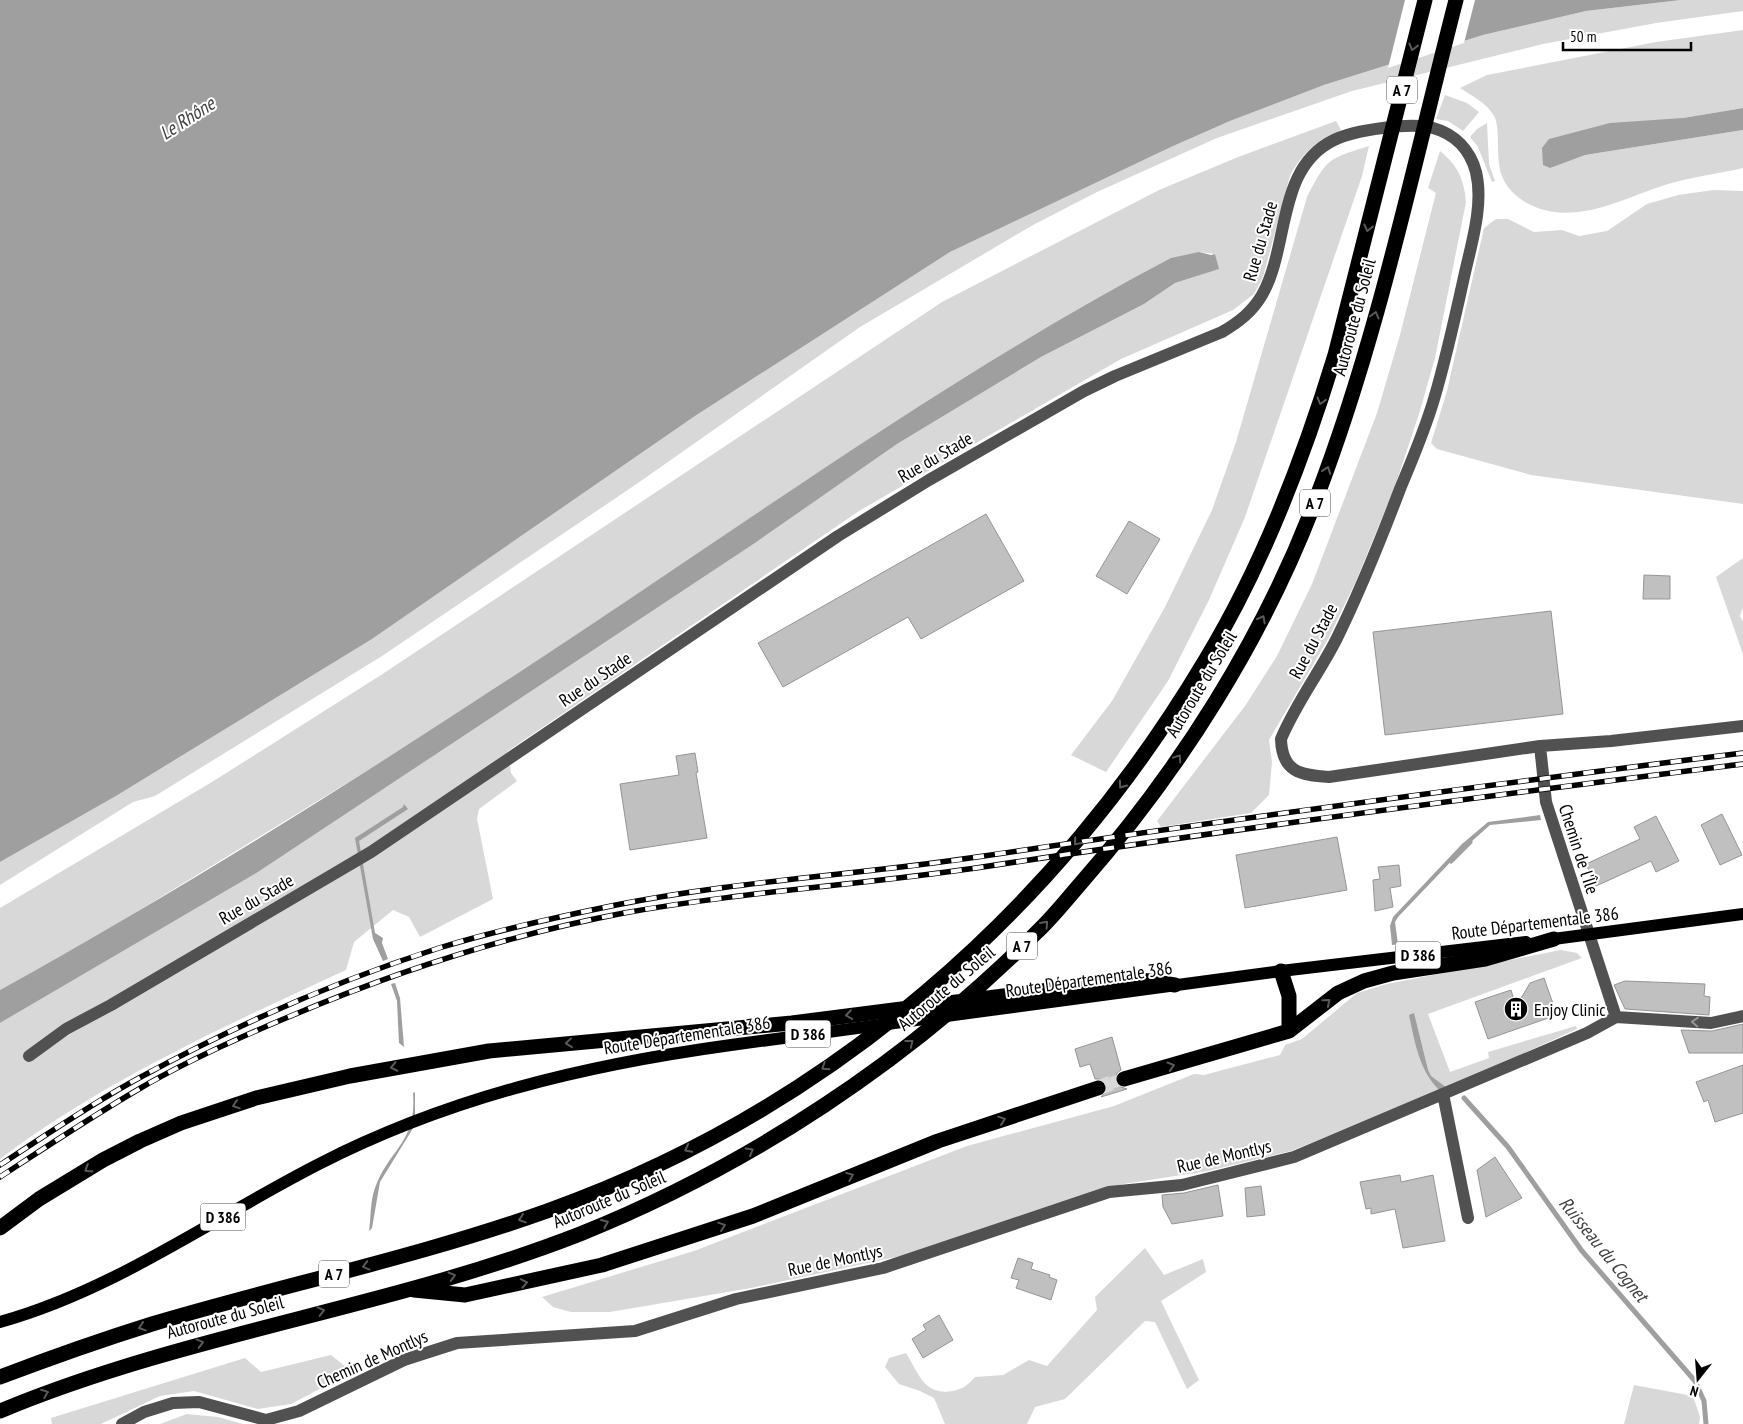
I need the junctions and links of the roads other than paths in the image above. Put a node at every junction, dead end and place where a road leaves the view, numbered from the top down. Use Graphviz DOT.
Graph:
graph roads {
  1 [pos="1425,0"];
  2 [pos="1456,0"];
  3 [pos="1743,726"];
  4 [pos="1540,746"];
  5 [pos="1743,914"];
  6 [pos="1589,934"];
  7 [pos="1554,939"];
  8 [pos="1281,971"];
  9 [pos="1175,985"];
  10 [pos="1743,1016"];
  11 [pos="1616,1017"];
  12 [pos="1289,1032"];
  13 [pos="29,1056"];
  14 [pos="1124,1080"];
  15 [pos="1098,1088"];
  16 [pos="1443,1094"];
  17 [pos="1468,1218"];
  18 [pos="0,1228"];
  19 [pos="405,1290"];
  20 [pos="700,1308"];
  21 [pos="0,1322"];
  22 [pos="0,1377"];
  23 [pos="0,1411"];
  24 [pos="122,1424"];
  1 -- 22 [label="highway, Autoroute du Soleil / A 7, one-way"];
  19 -- 2 [label="highway, Autoroute du Soleil / A 7, one-way"];
  3 -- 4 [label="street, Rue du Stade"];
  4 -- 6 [label="street, Chemin de l'Île"];
  4 -- 13 [label="street, Rue du Stade"];
  5 -- 6 [label="main road, Route Départementale 386 / D 386"];
  6 -- 7 [label="main road, Route Départementale 386 / D 386"];
  6 -- 11 [label="street, Chemin de l'Île"];
  7 -- 8 [label="main road, Route Départementale 386 / D 386"];
  12 -- 7 [label="highway, one-way"];
  8 -- 9 [label="main road, Route Départementale 386 / D 386"];
  8 -- 12 [label="highway"];
  9 -- 18 [label="highway, one-way"];
  9 -- 21 [label="main road, Route Départementale 386 / D 386"];
  10 -- 11 [label="street, one-way"];
  11 -- 16 [label="street, Rue de Montlys"];
  14 -- 12 [label="highway, one-way"];
  19 -- 15 [label="highway, one-way"];
  16 -- 17 [label="street"];
  16 -- 20 [label="street, Rue de Montlys"];
  23 -- 19 [label="highway, Autoroute du Soleil / A 7, one-way"];
  20 -- 24 [label="street, Chemin de Montlys"];
}
